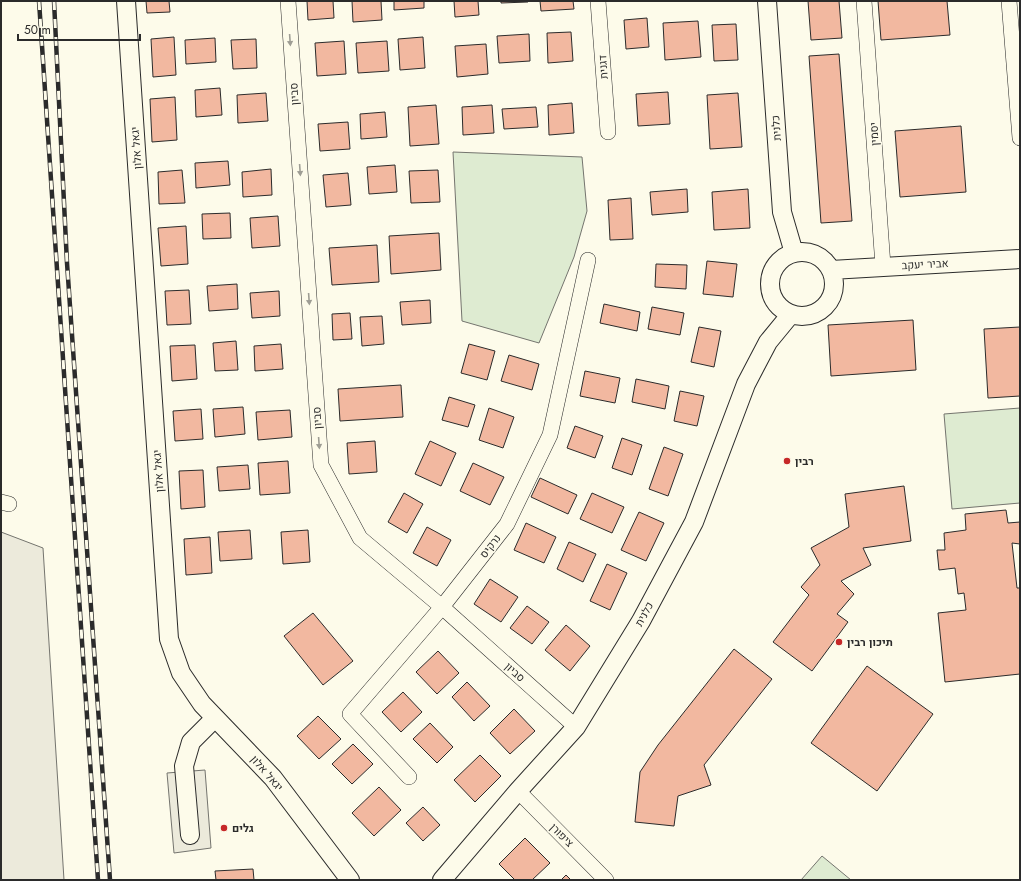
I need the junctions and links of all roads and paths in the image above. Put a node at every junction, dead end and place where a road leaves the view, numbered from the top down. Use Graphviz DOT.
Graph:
graph roads {
  1 [pos="126,1"];
  2 [pos="288,1"];
  3 [pos="598,1"];
  4 [pos="767,1"];
  5 [pos="864,1"];
  6 [pos="1013,6"];
  7 [pos="608,132"];
  8 [pos="1020,138"];
  9 [pos="794,253"];
  10 [pos="1020,259"];
  11 [pos="588,260"];
  12 [pos="883,266"];
  13 [pos="830,270"];
  14 [pos="791,314"];
  15 [pos="442,607"];
  16 [pos="215,718"];
  17 [pos="576,726"];
  18 [pos="409,777"];
  19 [pos="518,791"];
  20 [pos="190,835"];
  21 [pos="350,880"];
  22 [pos="442,880"];
  23 [pos="606,880"];
  1 -- 16 [label="street, יגאל אלון"];
  2 -- 15 [label="street, סביון, one-way"];
  3 -- 7 [label="street, דגנית"];
  4 -- 9 [label="street, כלנית"];
  5 -- 12 [label="street, יסמין"];
  6 -- 8 [label="street"];
  9 -- 13 [label="street"];
  9 -- 14 [label="street"];
  10 -- 12 [label="street, אביר יעקב"];
  11 -- 15 [label="street, נרקיס"];
  12 -- 13 [label="street, אביר יעקב"];
  13 -- 14 [label="street"];
  14 -- 17 [label="street, כלנית"];
  15 -- 17 [label="street, סביון"];
  15 -- 18 [label="street, נרקיס"];
  16 -- 20 [label="street"];
  16 -- 21 [label="street, יגאל אלון"];
  17 -- 19 [label="street, כלנית"];
  19 -- 22 [label="street, כלנית"];
  19 -- 23 [label="street, ציפורן"];
}
